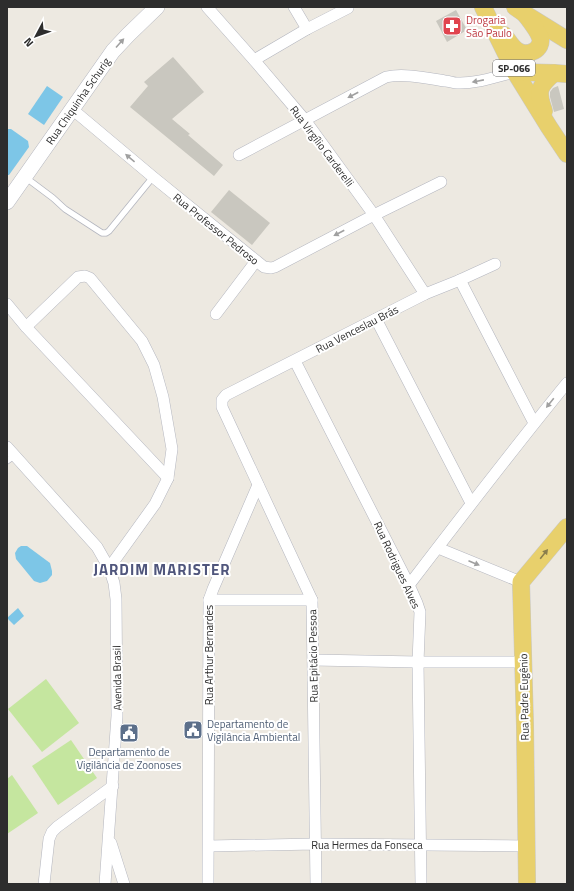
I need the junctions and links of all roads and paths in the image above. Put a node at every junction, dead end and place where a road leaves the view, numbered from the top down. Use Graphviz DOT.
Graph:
graph roads {
  1 [pos="158,7"];
  2 [pos="207,7"];
  3 [pos="294,7"];
  4 [pos="484,7"];
  5 [pos="348,8"];
  6 [pos="520,11"];
  7 [pos="307,30"];
  8 [pos="567,40"];
  9 [pos="254,60"];
  10 [pos="515,72"];
  11 [pos="560,73"];
  12 [pos="72,109"];
  13 [pos="305,120"];
  14 [pos="549,127"];
  15 [pos="567,154"];
  16 [pos="239,155"];
  17 [pos="25,177"];
  18 [pos="153,177"];
  19 [pos="441,182"];
  20 [pos="7,202"];
  21 [pos="374,215"];
  22 [pos="256,261"];
  23 [pos="495,264"];
  24 [pos="460,280"];
  25 [pos="426,294"];
  26 [pos="7,304"];
  27 [pos="216,314"];
  28 [pos="376,319"];
  29 [pos="26,327"];
  30 [pos="295,361"];
  31 [pos="567,382"];
  32 [pos="222,400"];
  33 [pos="534,423"];
  34 [pos="9,454"];
  35 [pos="168,478"];
  36 [pos="258,484"];
  37 [pos="471,503"];
  38 [pos="567,527"];
  39 [pos="438,548"];
  40 [pos="109,568"];
  41 [pos="521,582"];
  42 [pos="409,585"];
  43 [pos="209,600"];
  44 [pos="312,600"];
  45 [pos="313,660"];
  46 [pos="418,662"];
  47 [pos="523,662"];
  48 [pos="113,786"];
  49 [pos="109,837"];
  50 [pos="315,844"];
  51 [pos="420,845"];
  52 [pos="209,846"];
  53 [pos="526,846"];
  54 [pos="44,884"];
  55 [pos="105,884"];
  56 [pos="124,884"];
  57 [pos="208,884"];
  58 [pos="316,884"];
  59 [pos="421,884"];
  60 [pos="527,884"];
  12 -- 1 [label="street, Rua Chiquinha Schurig, one-way"];
  2 -- 9 [label="street, Rua Virgílio Carderelli"];
  3 -- 7 [label="street"];
  4 -- 6 [label="main road"];
  4 -- 10 [label="main road, SP-066"];
  5 -- 7 [label="street"];
  6 -- 8 [label="main road"];
  7 -- 9 [label="street"];
  9 -- 13 [label="street, Rua Virgílio Carderelli"];
  10 -- 11 [label="main road"];
  10 -- 13 [label="street, one-way"];
  10 -- 14 [label="main road, SP-066"];
  11 -- 14 [label="main road"];
  12 -- 17 [label="street, Rua Chiquinha Schurig"];
  18 -- 12 [label="street, Rua Professor Pedroso, one-way"];
  13 -- 16 [label="street"];
  13 -- 21 [label="street, Rua Virgílio Carderelli"];
  14 -- 15 [label="main road, SP-066"];
  17 -- 18 [label="lane"];
  17 -- 20 [label="street, Rua Chiquinha Schurig"];
  18 -- 22 [label="street, Rua Professor Pedroso"];
  19 -- 21 [label="street, Rua Professor Pedroso"];
  21 -- 22 [label="street, Rua Professor Pedroso, one-way"];
  21 -- 25 [label="street, Rua Virgílio Carderelli"];
  22 -- 27 [label="street"];
  23 -- 24 [label="street, Rua Venceslau Brás"];
  24 -- 25 [label="street, Rua Venceslau Brás"];
  24 -- 33 [label="street"];
  25 -- 28 [label="street, Rua Venceslau Brás"];
  26 -- 29 [label="street"];
  28 -- 30 [label="street, Rua Venceslau Brás"];
  28 -- 37 [label="street"];
  29 -- 35 [label="street"];
  29 -- 35 [label="street"];
  30 -- 32 [label="street, Rua Venceslau Brás"];
  30 -- 42 [label="street, Rua Rodrigues Alves"];
  31 -- 33 [label="street, one-way"];
  32 -- 36 [label="street, Rua Epitácio Pessoa"];
  33 -- 37 [label="street"];
  34 -- 40 [label="street, Avenida Brasil"];
  35 -- 40 [label="street"];
  36 -- 43 [label="street, Rua Arthur Bernardes"];
  36 -- 44 [label="street, Rua Epitácio Pessoa"];
  37 -- 39 [label="street"];
  41 -- 38 [label="main road, one-way"];
  39 -- 41 [label="street, one-way"];
  39 -- 42 [label="street"];
  40 -- 48 [label="street, Avenida Brasil"];
  41 -- 47 [label="main road, Rua Padre Eugênio"];
  42 -- 46 [label="street, Rua Rodrigues Alves"];
  43 -- 44 [label="street"];
  43 -- 52 [label="street, Rua Arthur Bernardes"];
  44 -- 45 [label="street, Rua Epitácio Pessoa"];
  45 -- 46 [label="street"];
  45 -- 50 [label="street, Rua Epitácio Pessoa"];
  46 -- 47 [label="street"];
  46 -- 51 [label="street, Rua Rodrigues Alves"];
  47 -- 53 [label="main road, Rua Padre Eugênio"];
  48 -- 49 [label="street, Avenida Brasil"];
  48 -- 54 [label="street"];
  49 -- 55 [label="street, Avenida Brasil"];
  49 -- 56 [label="street"];
  50 -- 51 [label="street, Rua Hermes da Fonseca"];
  50 -- 52 [label="street, Rua Hermes da Fonseca"];
  50 -- 58 [label="street, Rua Epitácio Pessoa"];
  51 -- 53 [label="street, Rua Hermes da Fonseca"];
  51 -- 59 [label="street, Rua Rodrigues Alves"];
  52 -- 57 [label="street, Rua Arthur Bernardes"];
  53 -- 60 [label="main road, Rua Padre Eugênio"];
}
